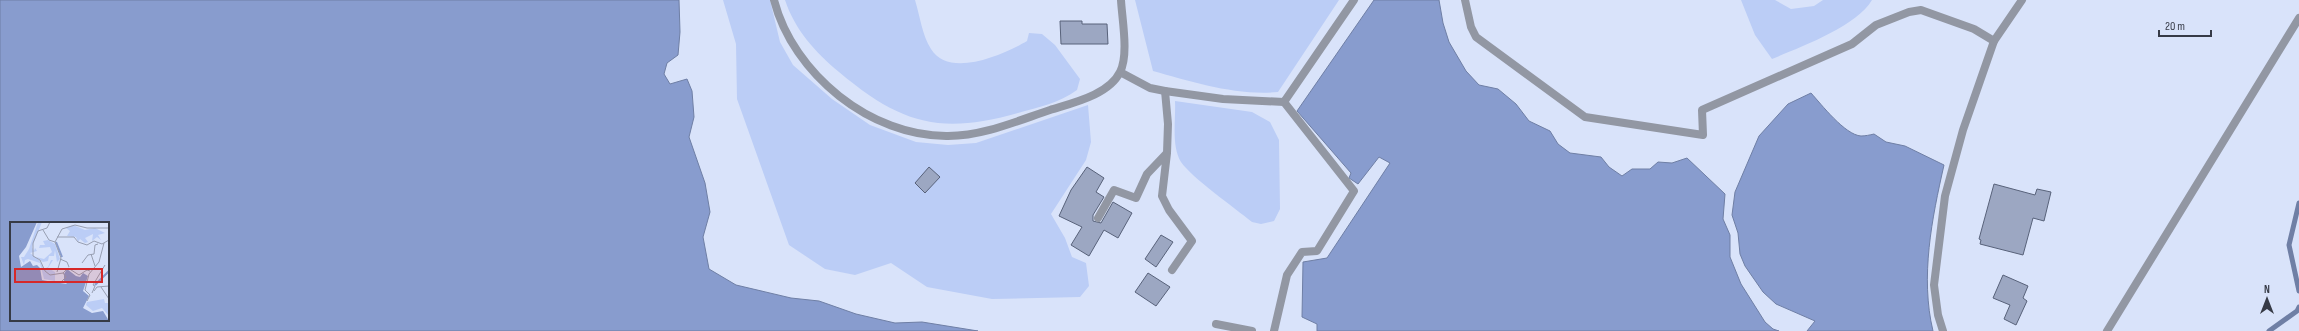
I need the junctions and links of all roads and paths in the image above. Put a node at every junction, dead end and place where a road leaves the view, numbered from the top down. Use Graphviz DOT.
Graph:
graph roads {
  1 [pos="774,0"];
  2 [pos="1121,0"];
  3 [pos="1354,0"];
  4 [pos="2022,0"];
  5 [pos="1467,2"];
  6 [pos="2299,18"];
  7 [pos="1994,41"];
  8 [pos="1120,72"];
  9 [pos="1165,91"];
  10 [pos="1284,102"];
  11 [pos="1167,153"];
  12 [pos="1098,218"];
  13 [pos="1172,270"];
  14 [pos="1216,324"];
  15 [pos="1252,331"];
  16 [pos="1274,331"];
  17 [pos="1943,331"];
  18 [pos="2107,331"];
  1 -- 8 [label="street"];
  2 -- 8 [label="street"];
  3 -- 10 [label="street"];
  4 -- 7 [label="street"];
  5 -- 7 [label="street"];
  6 -- 18 [label="street"];
  7 -- 17 [label="street"];
  8 -- 9 [label="street"];
  9 -- 10 [label="street"];
  9 -- 11 [label="street"];
  10 -- 16 [label="street"];
  11 -- 12 [label="street"];
  11 -- 13 [label="street"];
  14 -- 15 [label="street"];
}
